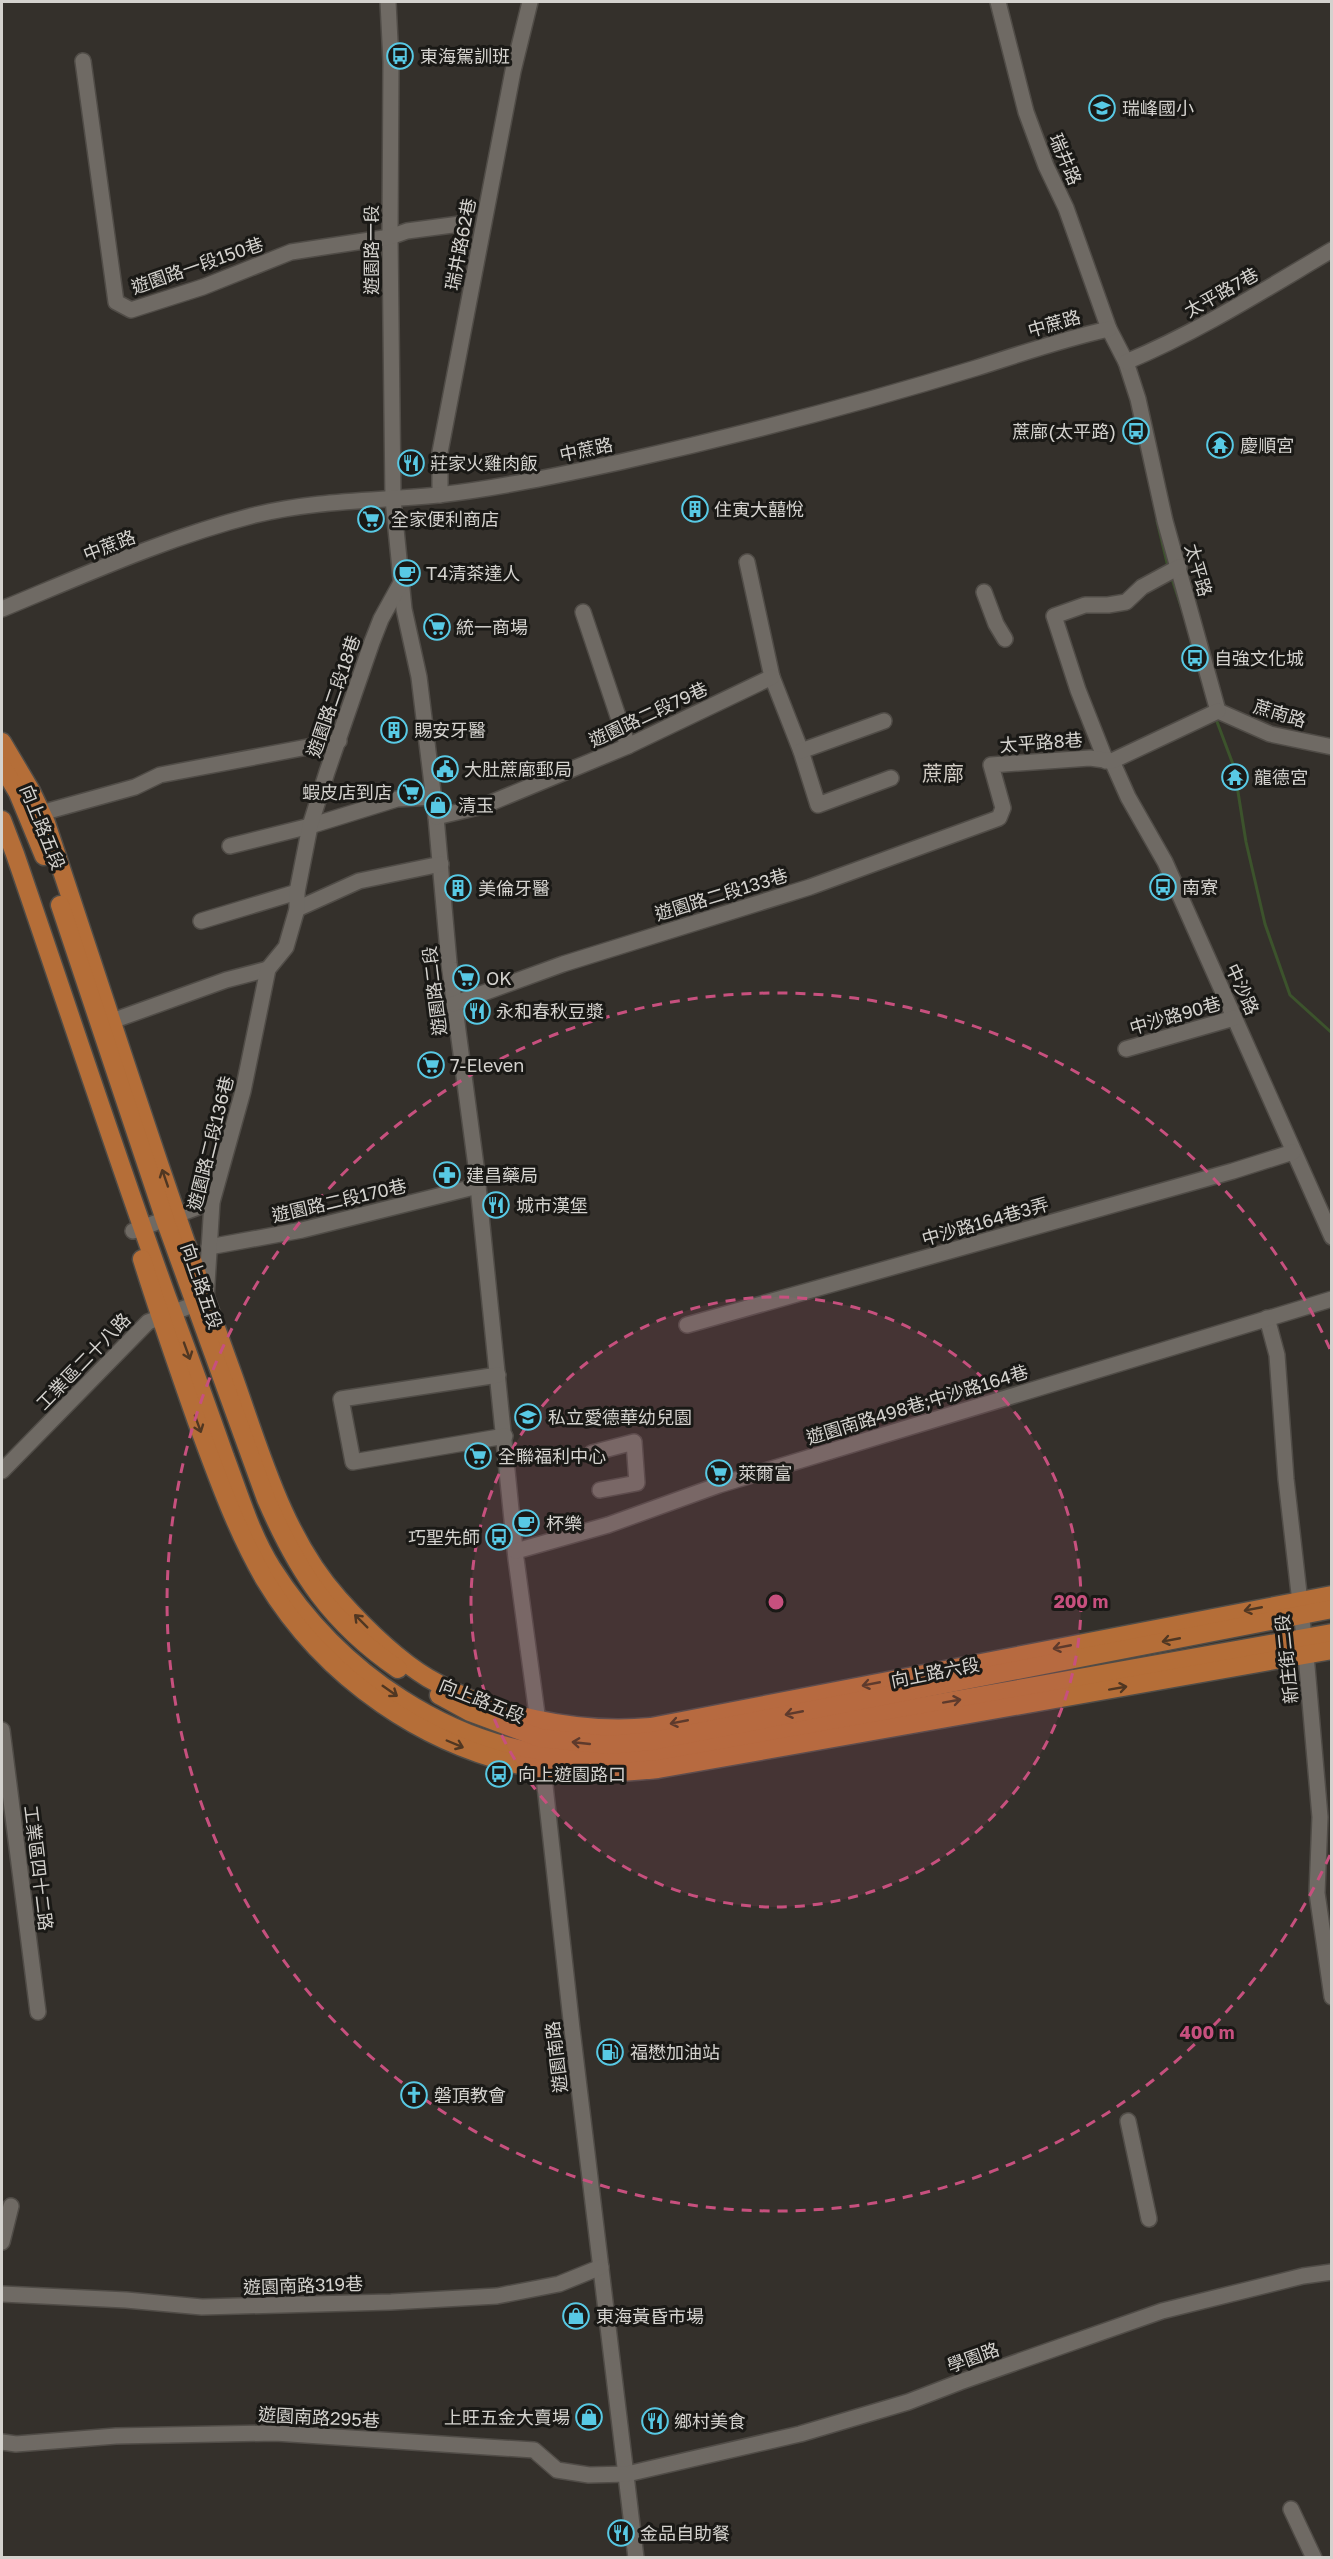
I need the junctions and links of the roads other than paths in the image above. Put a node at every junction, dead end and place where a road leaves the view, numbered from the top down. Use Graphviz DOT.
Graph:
graph roads {
  1 [pos="388,2"];
  2 [pos="530,2"];
  3 [pos="998,2"];
  4 [pos="83,61"];
  5 [pos="460,224"];
  6 [pos="390,237"];
  7 [pos="1332,250"];
  8 [pos="1108,329"];
  9 [pos="1126,362"];
  10 [pos="440,495"];
  11 [pos="393,499"];
  12 [pos="747,562"];
  13 [pos="1179,567"];
  14 [pos="402,581"];
  15 [pos="984,592"];
  16 [pos="2,609"];
  17 [pos="583,612"];
  18 [pos="1005,639"];
  19 [pos="772,677"];
  20 [pos="1218,711"];
  21 [pos="884,721"];
  22 [pos="339,741"];
  23 [pos="2,742"];
  24 [pos="628,746"];
  25 [pos="1332,747"];
  26 [pos="801,751"];
  27 [pos="1109,761"];
  28 [pos="2,766"];
  29 [pos="891,778"];
  30 [pos="432,797"];
  31 [pos="41,813"];
  32 [pos="436,817"];
  33 [pos="999,818"];
  34 [pos="2,820"];
  35 [pos="310,826"];
  36 [pos="230,846"];
  37 [pos="2,852"];
  38 [pos="441,864"];
  39 [pos="297,892"];
  40 [pos="297,909"];
  41 [pos="201,921"];
  42 [pos="268,969"];
  43 [pos="453,1004"];
  44 [pos="1234,1018"];
  45 [pos="112,1021"];
  46 [pos="257,1033"];
  47 [pos="1126,1049"];
  48 [pos="1293,1152"];
  49 [pos="478,1186"];
  50 [pos="212,1202"];
  51 [pos="171,1218"];
  52 [pos="137,1229"];
  53 [pos="1332,1237"];
  54 [pos="209,1246"];
  55 [pos="1332,1299"];
  56 [pos="200,1302"];
  57 [pos="166,1314"];
  58 [pos="1267,1318"];
  59 [pos="687,1325"];
  60 [pos="498,1375"];
  61 [pos="505,1436"];
  62 [pos="592,1453"];
  63 [pos="2,1470"];
  64 [pos="600,1490"];
  65 [pos="516,1551"];
  66 [pos="1332,1595"];
  67 [pos="1300,1607"];
  68 [pos="1332,1609"];
  69 [pos="1332,1633"];
  70 [pos="1305,1646"];
  71 [pos="1332,1650"];
  72 [pos="2,1730"];
  73 [pos="540,1745"];
  74 [pos="1330,1978"];
  75 [pos="1332,1997"];
  76 [pos="38,2012"];
  77 [pos="1128,2121"];
  78 [pos="11,2206"];
  79 [pos="1149,2219"];
  80 [pos="2,2242"];
  81 [pos="601,2268"];
  82 [pos="1332,2272"];
  83 [pos="2,2294"];
  84 [pos="2,2442"];
  85 [pos="627,2474"];
  86 [pos="1291,2509"];
  87 [pos="636,2558"];
  88 [pos="1314,2558"];
  1 -- 6 [label="street, 遊園路一段"];
  2 -- 10 [label="street, 瑞井路62巷"];
  3 -- 8 [label="street, 瑞井路"];
  4 -- 6 [label="street, 遊園路一段150巷"];
  5 -- 6 [label="street"];
  6 -- 11 [label="street, 遊園路一段"];
  7 -- 9 [label="street, 太平路7巷"];
  8 -- 9 [label="street, 太平路"];
  8 -- 10 [label="street, 中蔗路"];
  9 -- 13 [label="street, 太平路"];
  10 -- 11 [label="street, 中蔗路"];
  11 -- 14 [label="street, 遊園路二段"];
  11 -- 16 [label="street, 中蔗路"];
  12 -- 19 [label="street"];
  13 -- 20 [label="street, 太平路"];
  13 -- 27 [label="street, 中沙路"];
  14 -- 22 [label="street, 遊園路二段18巷"];
  14 -- 30 [label="street, 遊園路二段"];
  15 -- 18 [label="street"];
  17 -- 24 [label="street"];
  19 -- 24 [label="street, 遊園路二段79巷"];
  19 -- 26 [label="street"];
  20 -- 25 [label="street, 蔗南路"];
  20 -- 27 [label="street"];
  21 -- 26 [label="street"];
  22 -- 31 [label="street"];
  22 -- 35 [label="street, 遊園路二段18巷"];
  23 -- 31 [label="main road, 向上路五段"];
  24 -- 32 [label="street, 遊園路二段79巷"];
  26 -- 29 [label="street"];
  27 -- 33 [label="street, 太平路8巷"];
  27 -- 44 [label="street, 中沙路"];
  28 -- 51 [label="main road, 向上路五段"];
  30 -- 32 [label="street, 遊園路二段"];
  30 -- 35 [label="street"];
  31 -- 45 [label="main road, 向上路五段"];
  32 -- 38 [label="street, 遊園路二段"];
  33 -- 43 [label="street, 遊園路二段133巷"];
  34 -- 52 [label="main road, 向上路五段"];
  35 -- 36 [label="street"];
  35 -- 39 [label="street, 遊園路二段18巷"];
  37 -- 52 [label="main road, 向上路五段"];
  38 -- 40 [label="street"];
  38 -- 43 [label="street, 遊園路二段"];
  39 -- 40 [label="street, 遊園路二段18巷"];
  39 -- 41 [label="street"];
  40 -- 42 [label="street, 遊園路二段18巷"];
  42 -- 45 [label="street"];
  42 -- 46 [label="street, 遊園路二段18巷"];
  43 -- 49 [label="street, 遊園路二段"];
  44 -- 47 [label="street, 中沙路90巷"];
  44 -- 48 [label="street, 中沙路"];
  51 -- 45 [label="main road, 向上路五段, one-way"];
  46 -- 50 [label="street, 遊園路二段136巷"];
  48 -- 53 [label="street, 中沙路"];
  48 -- 59 [label="street, 中沙路164巷3弄"];
  49 -- 54 [label="street, 遊園路二段170巷"];
  49 -- 60 [label="street, 遊園路二段"];
  50 -- 51 [label="street"];
  50 -- 54 [label="street, 遊園路二段136巷"];
  51 -- 52 [label="street"];
  51 -- 56 [label="main road, 向上路五段"];
  52 -- 57 [label="main road, 向上路五段"];
  54 -- 56 [label="street, 遊園路二段136巷"];
  55 -- 58 [label="street, 遊園南路498巷;中沙路164巷"];
  56 -- 57 [label="street, 工業區二十八路"];
  73 -- 56 [label="main road, 向上路五段, one-way"];
  57 -- 63 [label="street, 工業區二十八路"];
  57 -- 73 [label="main road, 向上路五段, one-way"];
  58 -- 65 [label="street, 遊園南路498巷;中沙路164巷"];
  58 -- 67 [label="street, 新庄街二段"];
  60 -- 61 [label="street, 遊園路二段"];
  60 -- 61 [label="street"];
  61 -- 65 [label="street, 遊園路二段"];
  62 -- 64 [label="street"];
  65 -- 73 [label="street, 遊園南路"];
  66 -- 67 [label="main road, 向上路六段"];
  67 -- 68 [label="main road, 向上路六段"];
  67 -- 70 [label="street, 新庄街二段"];
  67 -- 73 [label="main road, 向上路六段, one-way"];
  69 -- 70 [label="main road, 向上路六段"];
  70 -- 71 [label="main road, 向上路六段"];
  73 -- 70 [label="main road, 向上路六段, one-way"];
  70 -- 74 [label="street, 新庄街二段"];
  72 -- 76 [label="street, 工業區四十二路"];
  73 -- 81 [label="street, 遊園南路"];
  74 -- 75 [label="street, 新庄街二段"];
  77 -- 79 [label="street"];
  78 -- 80 [label="street"];
  81 -- 83 [label="street, 遊園南路319巷"];
  81 -- 85 [label="street, 遊園南路"];
  82 -- 85 [label="street, 學園路"];
  84 -- 85 [label="street, 遊園南路295巷"];
  85 -- 87 [label="street, 遊園南路"];
  86 -- 88 [label="street"];
}
